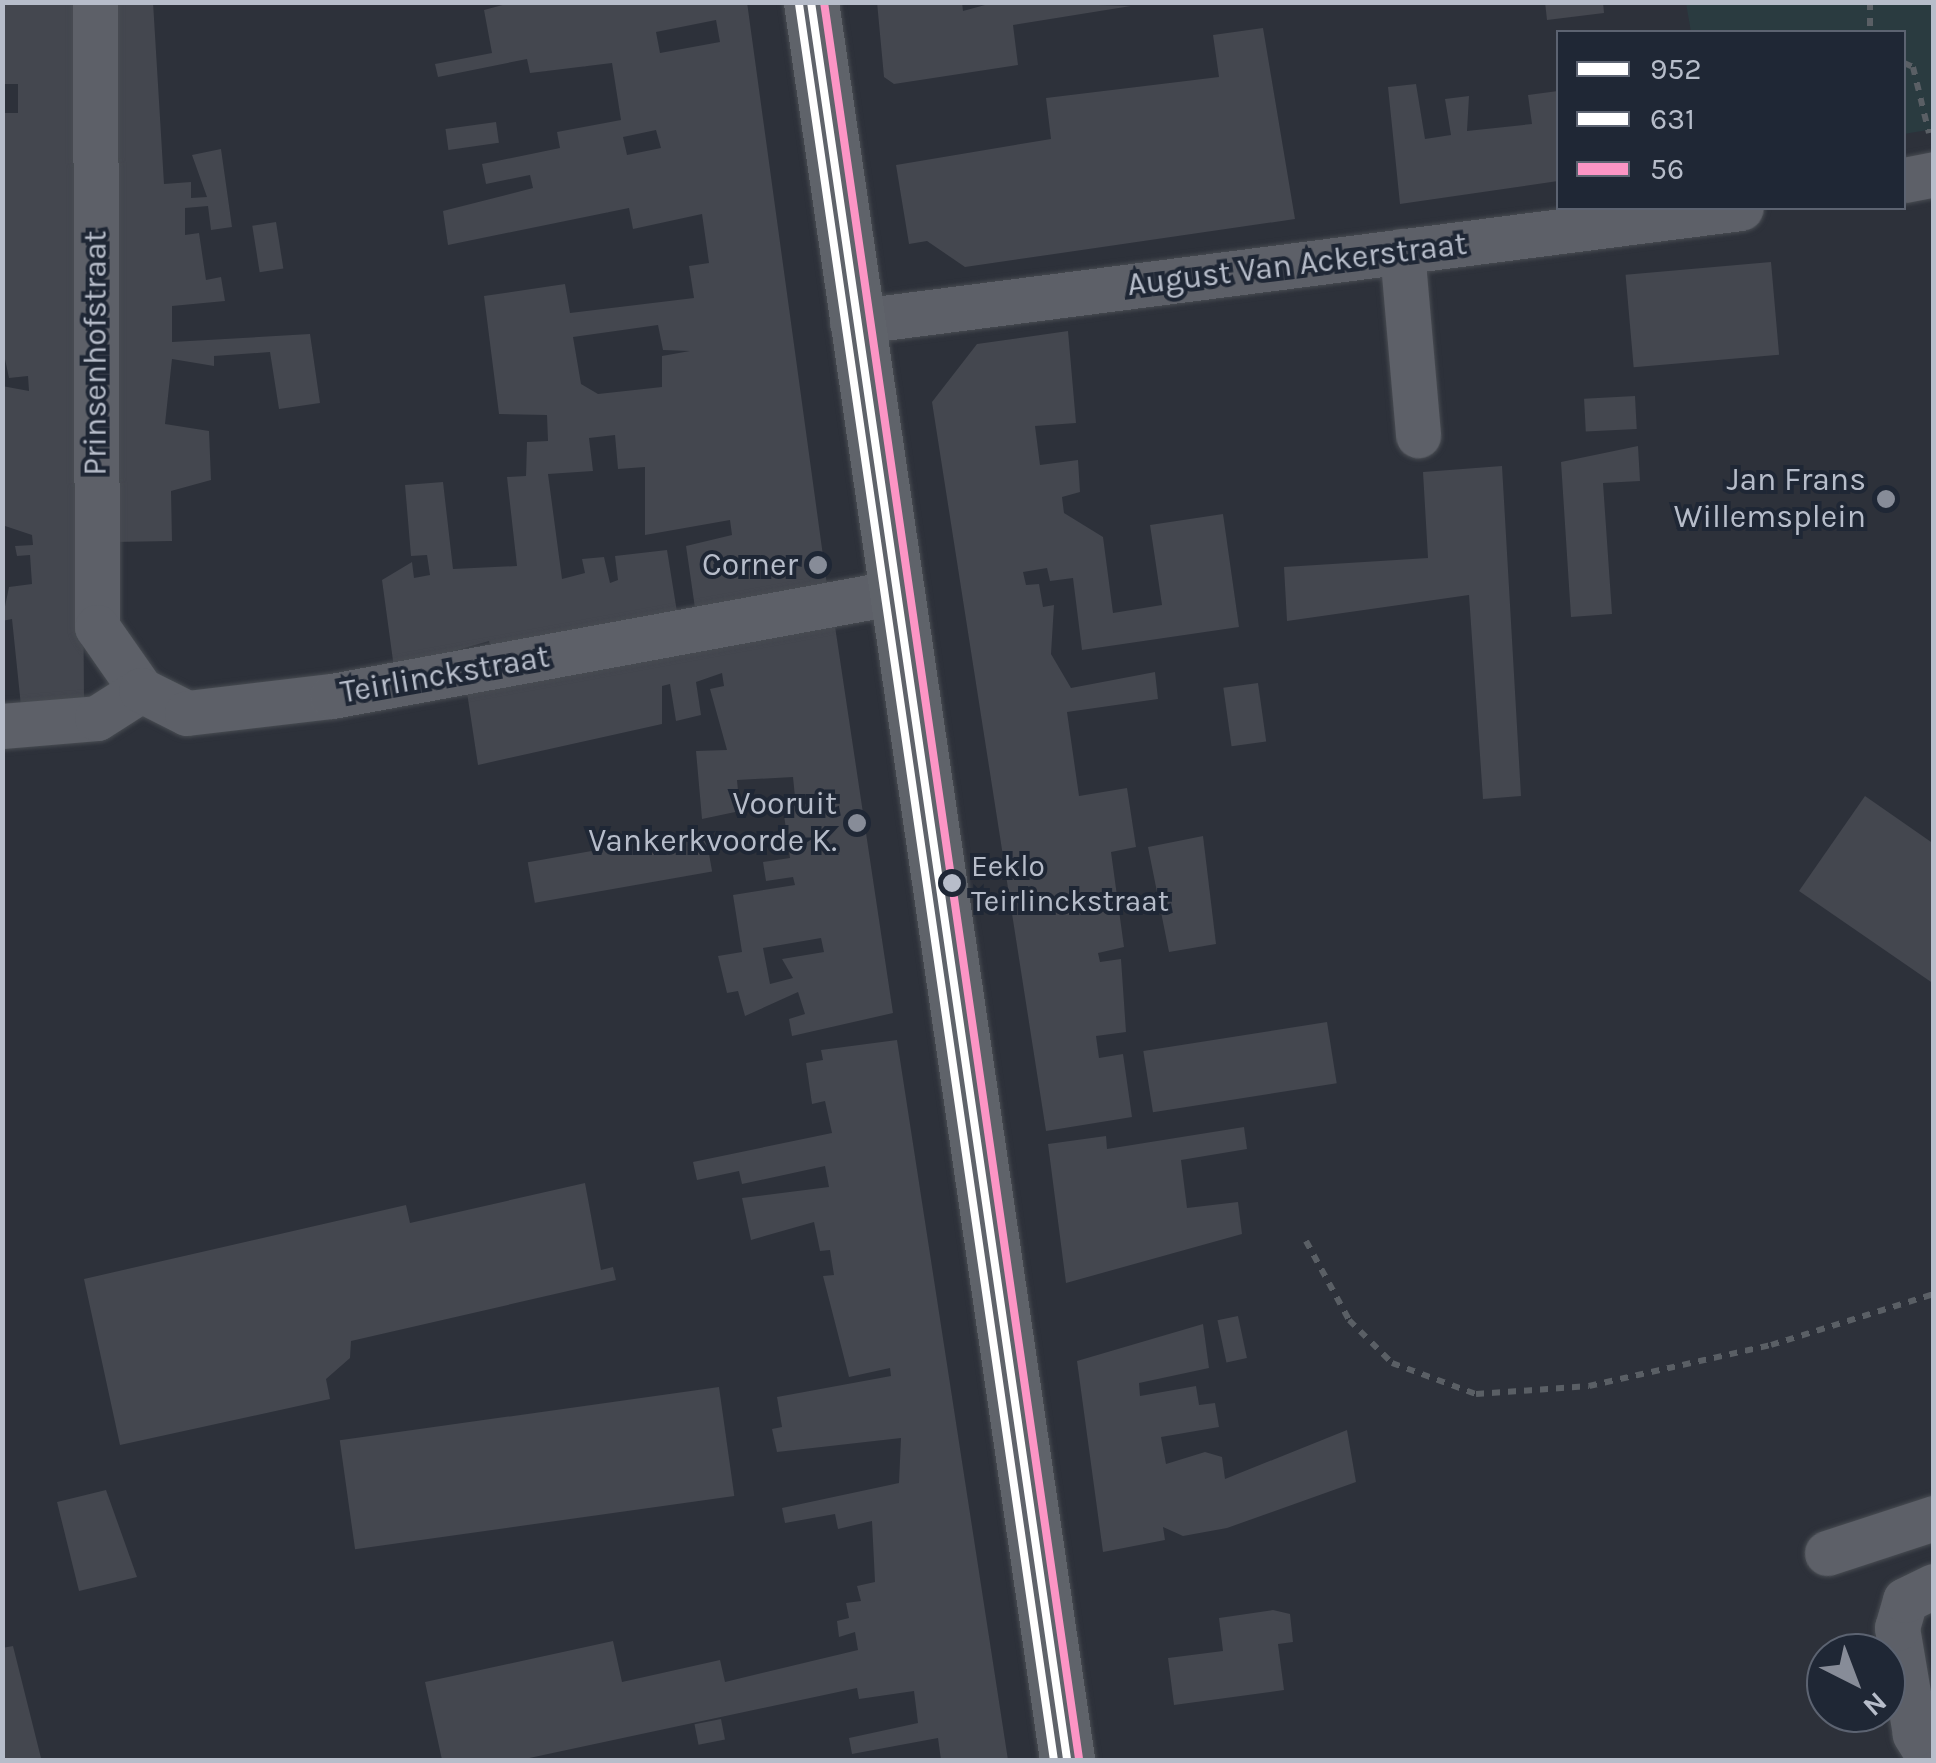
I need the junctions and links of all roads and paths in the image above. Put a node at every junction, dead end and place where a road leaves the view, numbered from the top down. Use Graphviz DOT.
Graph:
graph roads {
  1 [pos="95,2"];
  2 [pos="811,2"];
  3 [pos="1870,2"];
  4 [pos="1870,30"];
  5 [pos="1906,64"];
  6 [pos="1932,160"];
  7 [pos="1906,179"];
  8 [pos="1725,210"];
  9 [pos="1402,251"];
  10 [pos="852,322"];
  11 [pos="1418,435"];
  12 [pos="897,592"];
  13 [pos="141,690"];
  14 [pos="2,726"];
  15 [pos="1306,1241"];
  16 [pos="1934,1294"];
  17 [pos="1927,1520"];
  18 [pos="1827,1553"];
  19 [pos="1932,1586"];
  20 [pos="1067,1760"];
  21 [pos="1931,1760"];
  1 -- 13 [label="street, Prinsenhofstraat"];
  2 -- 10 [label="main road"];
  3 -- 4 [label="path"];
  5 -- 6 [label="path"];
  6 -- 7 [label="street"];
  8 -- 9 [label="street, August Van Ackerstraat"];
  9 -- 10 [label="street, August Van Ackerstraat"];
  9 -- 11 [label="street"];
  10 -- 12 [label="main road"];
  12 -- 13 [label="street, Teirlinckstraat"];
  12 -- 20 [label="main road"];
  13 -- 14 [label="street"];
  15 -- 16 [label="path"];
  17 -- 18 [label="street"];
  17 -- 19 [label="street"];
  19 -- 21 [label="street"];
}
